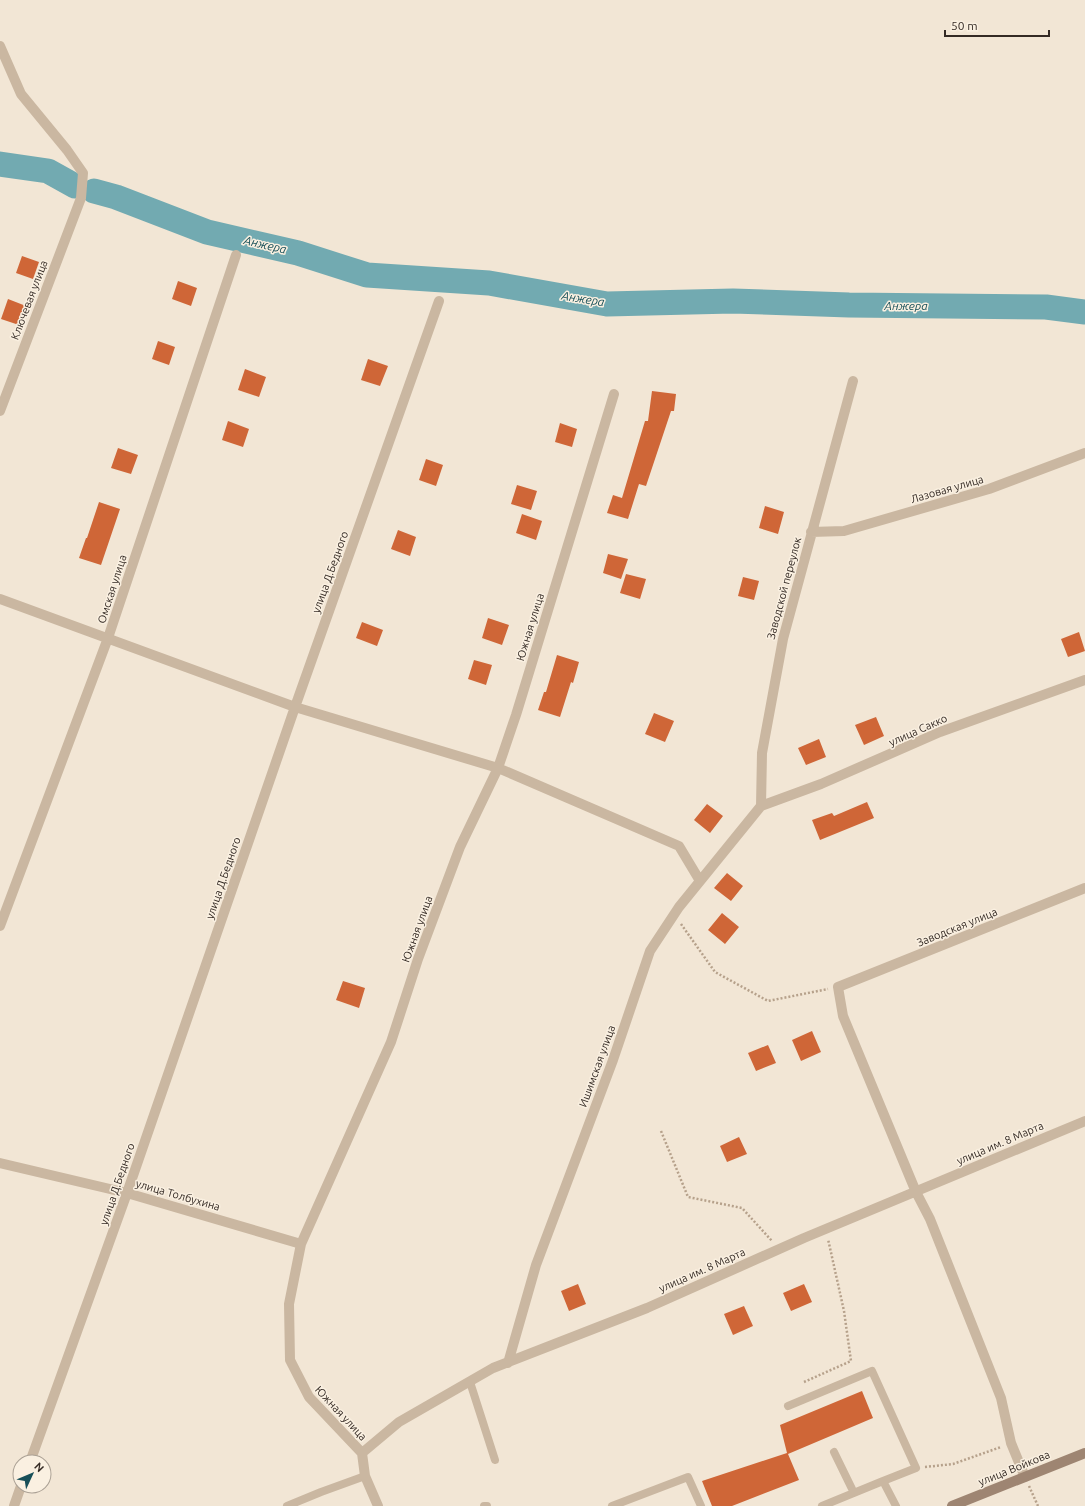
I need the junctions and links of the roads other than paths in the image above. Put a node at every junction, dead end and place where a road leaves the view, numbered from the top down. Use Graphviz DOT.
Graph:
graph roads {
  1 [pos="0,46"];
  2 [pos="236,255"];
  3 [pos="439,301"];
  4 [pos="854,381"];
  5 [pos="614,394"];
  6 [pos="0,411"];
  7 [pos="1085,453"];
  8 [pos="811,532"];
  9 [pos="0,599"];
  10 [pos="108,638"];
  11 [pos="1085,680"];
  12 [pos="295,707"];
  13 [pos="498,768"];
  14 [pos="761,806"];
  15 [pos="700,881"];
  16 [pos="1085,888"];
  17 [pos="0,926"];
  18 [pos="1085,1121"];
  19 [pos="0,1163"];
  20 [pos="127,1192"];
  21 [pos="916,1192"];
  22 [pos="302,1244"];
  23 [pos="508,1363"];
  24 [pos="470,1382"];
  25 [pos="788,1406"];
  26 [pos="834,1452"];
  27 [pos="362,1453"];
  28 [pos="1085,1453"];
  29 [pos="33,1454"];
  30 [pos="495,1460"];
  31 [pos="365,1476"];
  32 [pos="1025,1477"];
  33 [pos="883,1481"];
  34 [pos="854,1493"];
  35 [pos="18,1494"];
  36 [pos="14,1506"];
  37 [pos="287,1506"];
  38 [pos="378,1506"];
  39 [pos="612,1506"];
  40 [pos="701,1506"];
  41 [pos="822,1506"];
  42 [pos="896,1506"];
  43 [pos="952,1506"];
  1 -- 6 [label="street, Ключевая улица"];
  2 -- 10 [label="street, Омская улица"];
  3 -- 12 [label="street, улица Д.Бедного"];
  4 -- 8 [label="street, Заводской переулок"];
  5 -- 13 [label="street, Южная улица"];
  7 -- 8 [label="street, Лазовая улица"];
  8 -- 14 [label="street, Заводской переулок"];
  9 -- 10 [label="street"];
  10 -- 12 [label="street"];
  10 -- 17 [label="street, Омская улица"];
  11 -- 14 [label="street, улица Сакко"];
  12 -- 13 [label="street"];
  12 -- 20 [label="street, улица Д.Бедного"];
  13 -- 15 [label="street"];
  13 -- 22 [label="street, Южная улица"];
  14 -- 15 [label="street, Ишимская улица"];
  15 -- 23 [label="street, Ишимская улица"];
  16 -- 21 [label="street, Заводская улица"];
  18 -- 21 [label="street, улица им. 8 Марта"];
  19 -- 20 [label="street, улица Толбухина"];
  20 -- 22 [label="street, улица Толбухина"];
  20 -- 29 [label="street, улица Д.Бедного"];
  21 -- 23 [label="street, улица им. 8 Марта"];
  21 -- 32 [label="street"];
  22 -- 27 [label="street, Южная улица"];
  23 -- 24 [label="street, улица им. 8 Марта"];
  24 -- 27 [label="street, улица им. 8 Марта"];
  24 -- 30 [label="lane"];
  25 -- 33 [label="lane"];
  26 -- 34 [label="lane"];
  27 -- 31 [label="street"];
  28 -- 32 [label="street, улица Войкова"];
  31 -- 37 [label="lane"];
  31 -- 38 [label="street"];
  32 -- 43 [label="street, улица Войкова"];
  33 -- 34 [label="lane"];
  33 -- 42 [label="lane"];
  34 -- 41 [label="lane"];
  35 -- 36 [label="street"];
  39 -- 40 [label="lane"];
}
